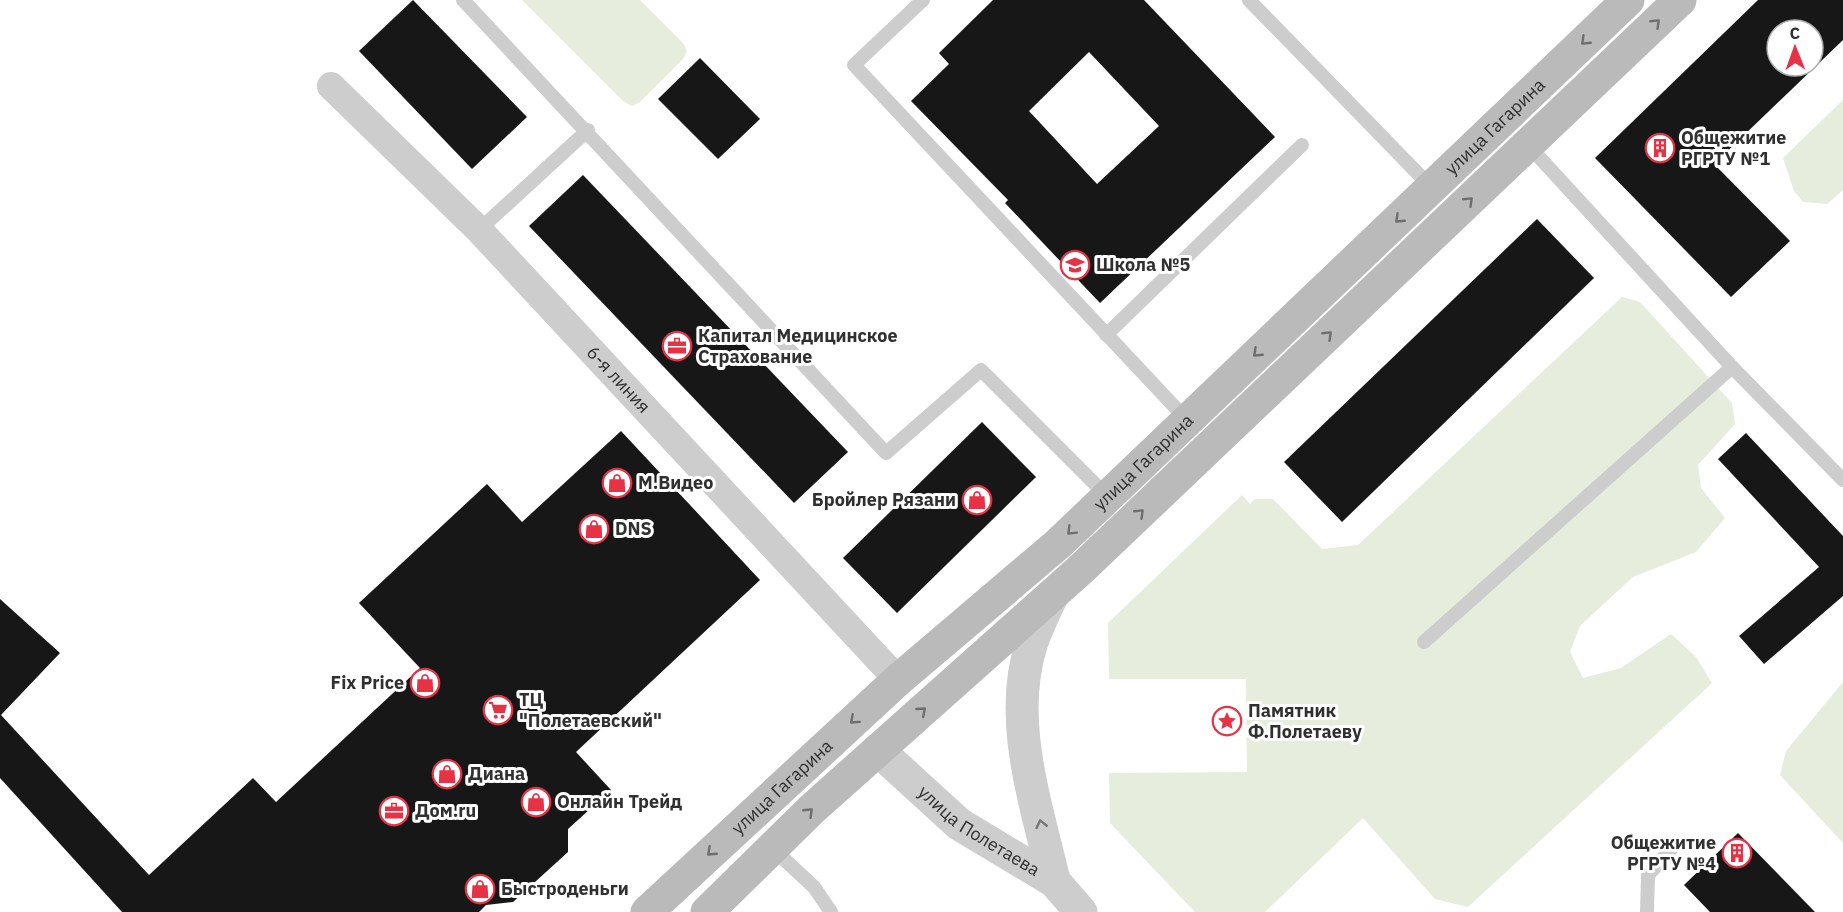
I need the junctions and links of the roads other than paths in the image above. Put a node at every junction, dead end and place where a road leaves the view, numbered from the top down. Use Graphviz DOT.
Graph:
graph roads {
  1 [pos="463,0"];
  2 [pos="922,0"];
  3 [pos="1249,0"];
  4 [pos="1628,0"];
  5 [pos="1680,0"];
  6 [pos="331,86"];
  7 [pos="588,130"];
  8 [pos="1302,145"];
  9 [pos="1528,145"];
  10 [pos="1432,188"];
  11 [pos="479,230"];
  12 [pos="1106,335"];
  13 [pos="1732,367"];
  14 [pos="1187,420"];
  15 [pos="1843,480"];
  16 [pos="1107,496"];
  17 [pos="1052,596"];
  18 [pos="1424,642"];
  19 [pos="898,681"];
  20 [pos="878,750"];
  21 [pos="784,784"];
  22 [pos="772,848"];
  23 [pos="1672,848"];
  24 [pos="1054,881"];
  25 [pos="647,912"];
  26 [pos="707,912"];
  27 [pos="831,912"];
  28 [pos="1081,912"];
  29 [pos="1647,912"];
  1 -- 7 [label="lane"];
  2 -- 12 [label="lane"];
  3 -- 10 [label="lane"];
  4 -- 10 [label="main road, улица Гагарина, one-way"];
  9 -- 5 [label="main road, улица Гагарина, one-way"];
  6 -- 11 [label="street, 6-я линия"];
  7 -- 11 [label="lane"];
  7 -- 16 [label="lane"];
  8 -- 12 [label="lane"];
  9 -- 13 [label="lane"];
  17 -- 9 [label="main road, улица Гагарина, one-way"];
  10 -- 14 [label="main road, улица Гагарина, one-way"];
  11 -- 19 [label="street, 6-я линия"];
  12 -- 14 [label="lane"];
  13 -- 15 [label="lane"];
  13 -- 18 [label="lane"];
  14 -- 16 [label="main road, улица Гагарина"];
  16 -- 19 [label="main road, улица Гагарина, one-way"];
  20 -- 17 [label="main road, улица Гагарина, one-way"];
  24 -- 17 [label="street, one-way"];
  19 -- 20 [label="main road"];
  19 -- 21 [label="main road, улица Гагарина, one-way"];
  20 -- 21 [label="main road"];
  22 -- 20 [label="main road, улица Гагарина, one-way"];
  20 -- 24 [label="street, улица Полетаева"];
  21 -- 25 [label="main road, улица Гагарина, one-way"];
  22 -- 26 [label="main road, улица Гагарина"];
  22 -- 27 [label="lane"];
  23 -- 29 [label="lane"];
  24 -- 28 [label="street, улица Полетаева"];
}
